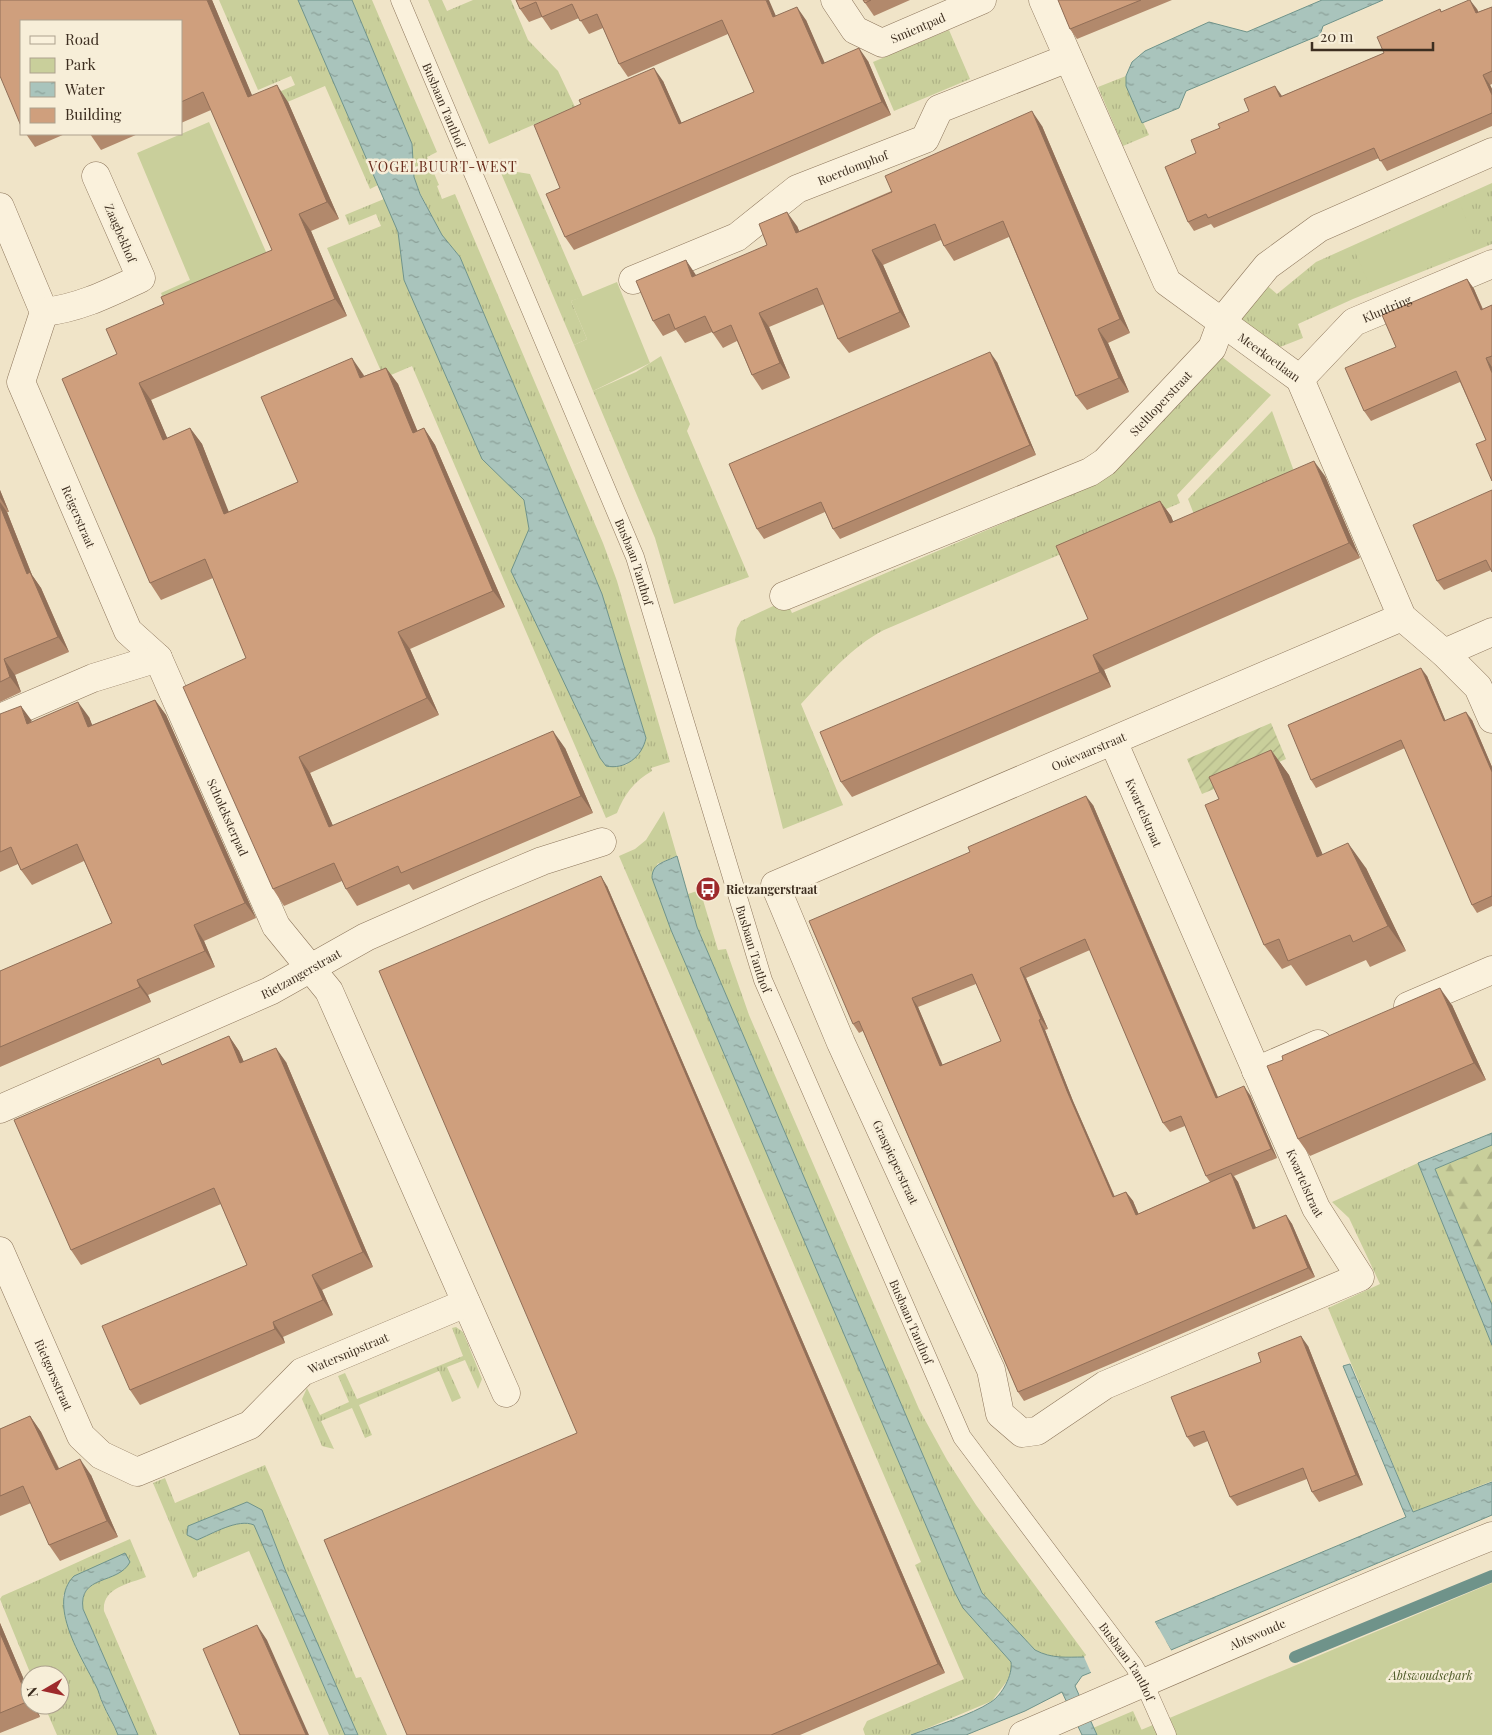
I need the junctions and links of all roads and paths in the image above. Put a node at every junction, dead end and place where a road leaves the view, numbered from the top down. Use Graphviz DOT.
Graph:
graph roads {
  1 [pos="400,0"];
  2 [pos="836,0"];
  3 [pos="982,0"];
  4 [pos="1043,0"];
  5 [pos="1068,58"];
  6 [pos="1492,152"];
  7 [pos="96,176"];
  8 [pos="0,207"];
  9 [pos="1492,264"];
  10 [pos="633,280"];
  11 [pos="44,312"];
  12 [pos="1222,321"];
  13 [pos="1300,379"];
  14 [pos="784,596"];
  15 [pos="1402,617"];
  16 [pos="1492,632"];
  17 [pos="1444,653"];
  18 [pos="158,658"];
  19 [pos="0,718"];
  20 [pos="1492,719"];
  21 [pos="1113,741"];
  22 [pos="602,842"];
  23 [pos="775,885"];
  24 [pos="310,968"];
  25 [pos="1492,970"];
  26 [pos="1384,1016"];
  27 [pos="1338,1036"];
  28 [pos="1256,1070"];
  29 [pos="0,1109"];
  30 [pos="0,1252"];
  31 [pos="466,1303"];
  32 [pos="506,1393"];
  33 [pos="1022,1433"];
  34 [pos="137,1472"];
  35 [pos="1492,1536"];
  36 [pos="1139,1675"];
  37 [pos="1023,1735"];
  38 [pos="1167,1735"];
  1 -- 36 [label="lane, Busbaan Tanthof"];
  2 -- 3 [label="street, Smientpad"];
  4 -- 5 [label="street, Meerkoetlaan"];
  5 -- 10 [label="street, Roerdomphof"];
  5 -- 12 [label="street, Meerkoetlaan"];
  6 -- 12 [label="street, Steltloperstraat"];
  7 -- 11 [label="street, Zaagbekhof"];
  8 -- 11 [label="street"];
  9 -- 13 [label="street, Kluutring"];
  11 -- 18 [label="street, Reigerstraat"];
  12 -- 13 [label="street, Meerkoetlaan"];
  12 -- 14 [label="street, Steltloperstraat"];
  13 -- 15 [label="street, Meerkoetlaan"];
  15 -- 17 [label="street, Meerkoetlaan"];
  15 -- 21 [label="street, Ooievaarstraat"];
  16 -- 17 [label="street"];
  17 -- 20 [label="street, Meerkoetlaan"];
  18 -- 19 [label="street"];
  18 -- 24 [label="street, Scholeksterpad"];
  21 -- 23 [label="street, Ooievaarstraat"];
  21 -- 28 [label="street, Kwartelstraat"];
  22 -- 24 [label="street, Rietzangerstraat"];
  23 -- 33 [label="street, Graspieperstraat"];
  24 -- 29 [label="street, Rietzangerstraat"];
  24 -- 31 [label="street"];
  25 -- 26 [label="street"];
  27 -- 28 [label="street"];
  28 -- 33 [label="street, Kwartelstraat"];
  30 -- 34 [label="street, Rietgorsstraat"];
  31 -- 32 [label="street"];
  31 -- 34 [label="street, Watersnipstraat"];
  35 -- 36 [label="street, Abtswoude"];
  36 -- 37 [label="street, Abtswoude"];
  36 -- 38 [label="lane, Busbaan Tanthof"];
}
